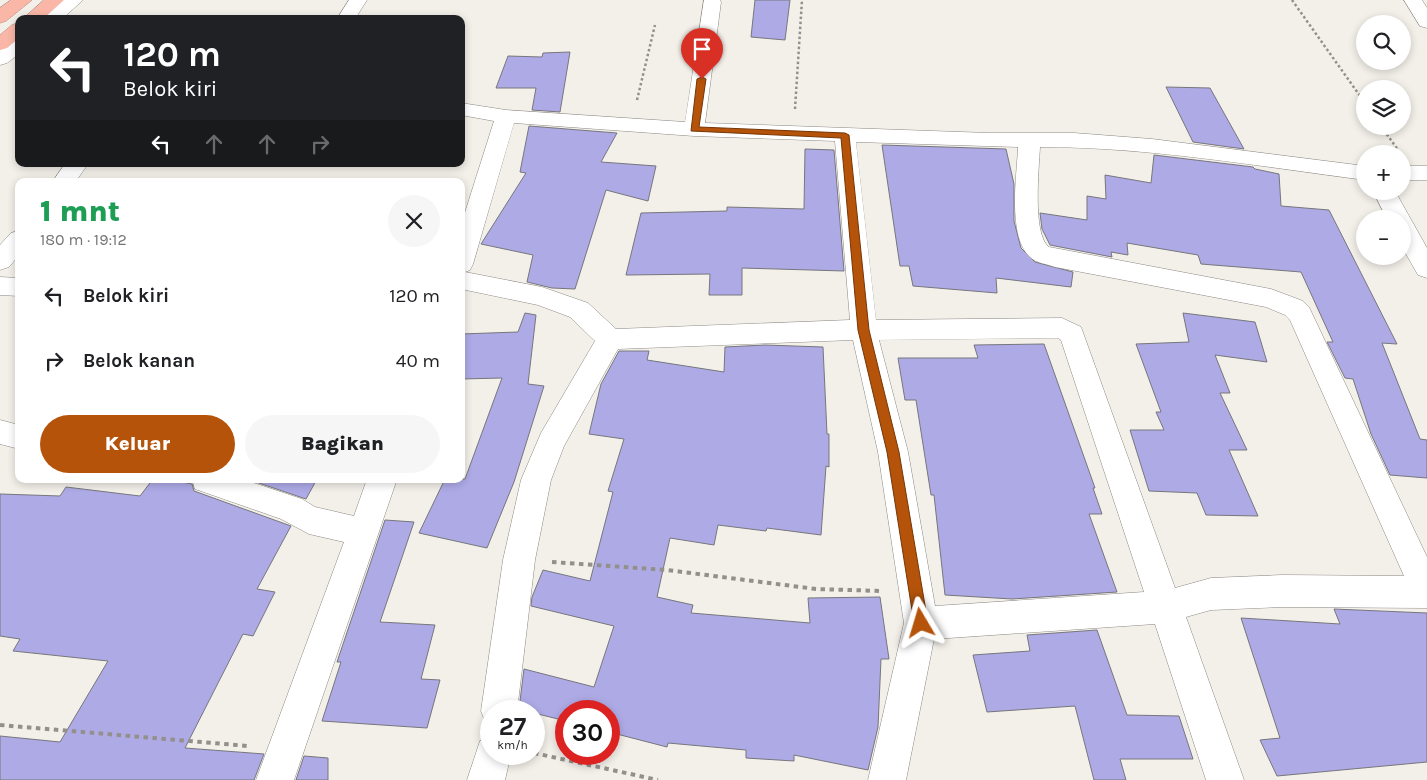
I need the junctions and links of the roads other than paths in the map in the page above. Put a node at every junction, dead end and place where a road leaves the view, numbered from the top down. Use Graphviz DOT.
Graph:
graph roads {
  1 [pos="23,0"];
  2 [pos="56,0"];
  3 [pos="74,0"];
  4 [pos="358,0"];
  5 [pos="1413,0"];
  6 [pos="712,2"];
  7 [pos="37,15"];
  8 [pos="55,15"];
  9 [pos="349,15"];
  10 [pos="0,18"];
  11 [pos="1427,22"];
  12 [pos="15,32"];
  13 [pos="0,44"];
  14 [pos="15,47"];
  15 [pos="0,59"];
  16 [pos="0,67"];
  17 [pos="15,71"];
  18 [pos="465,110"];
  19 [pos="506,116"];
  20 [pos="694,129"];
  21 [pos="845,135"];
  22 [pos="1029,140"];
  23 [pos="75,167"];
  24 [pos="1356,172"];
  25 [pos="1411,173"];
  26 [pos="1427,173"];
  27 [pos="66,178"];
  28 [pos="1411,241"];
  29 [pos="15,244"];
  30 [pos="465,251"];
  31 [pos="0,261"];
  32 [pos="1427,269"];
  33 [pos="465,281"];
  34 [pos="0,286"];
  35 [pos="15,288"];
  36 [pos="864,330"];
  37 [pos="610,339"];
  38 [pos="0,432"];
  39 [pos="15,435"];
  40 [pos="215,483"];
  41 [pos="381,483"];
  42 [pos="363,532"];
  43 [pos="1427,592"];
  44 [pos="919,607"];
  45 [pos="1166,607"];
  46 [pos="500,700"];
  47 [pos="489,765"];
  48 [pos="275,780"];
  49 [pos="486,780"];
  50 [pos="887,780"];
  51 [pos="1225,780"];
  1 -- 10 [label="highway"];
  2 -- 7 [label="highway"];
  3 -- 8 [label="street"];
  4 -- 9 [label="street"];
  5 -- 11 [label="street"];
  6 -- 20 [label="street"];
  12 -- 13 [label="highway"];
  14 -- 15 [label="street"];
  16 -- 17 [label="street"];
  18 -- 19 [label="street"];
  19 -- 20 [label="street"];
  19 -- 30 [label="street"];
  20 -- 21 [label="street"];
  21 -- 22 [label="street"];
  21 -- 36 [label="street"];
  22 -- 24 [label="street"];
  22 -- 43 [label="street"];
  23 -- 27 [label="street"];
  25 -- 26 [label="street"];
  28 -- 32 [label="street"];
  29 -- 31 [label="street"];
  33 -- 37 [label="street"];
  34 -- 35 [label="street"];
  36 -- 37 [label="street"];
  36 -- 44 [label="street"];
  36 -- 45 [label="street"];
  37 -- 46 [label="street"];
  38 -- 39 [label="street"];
  40 -- 42 [label="street"];
  41 -- 42 [label="street"];
  42 -- 48 [label="street"];
  43 -- 45 [label="street"];
  44 -- 45 [label="street"];
  44 -- 50 [label="street"];
  45 -- 51 [label="street"];
  47 -- 49 [label="street"];
}
